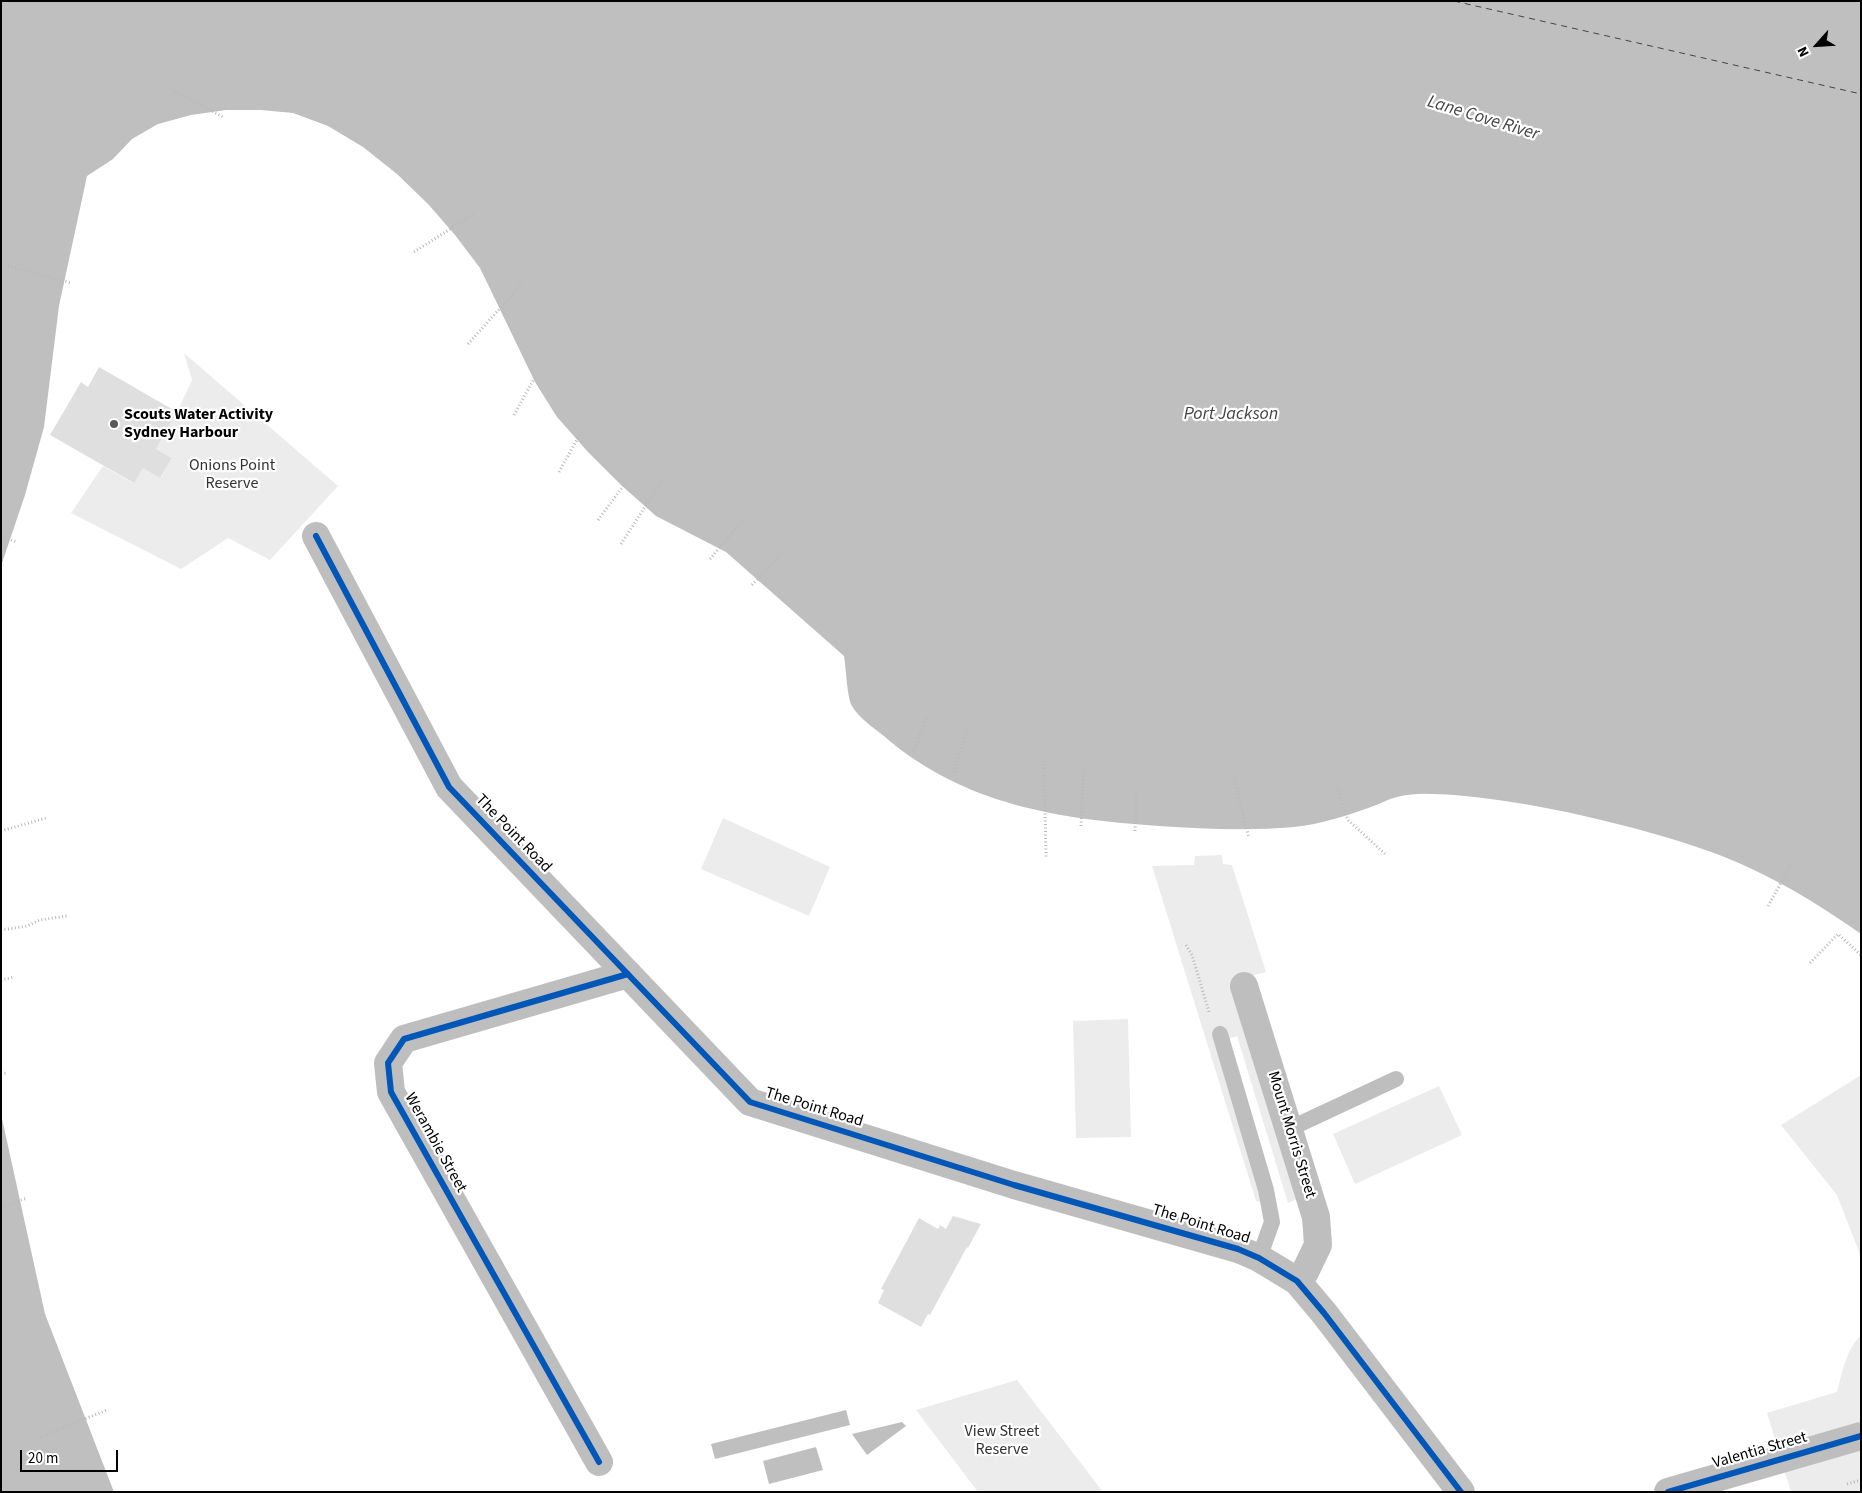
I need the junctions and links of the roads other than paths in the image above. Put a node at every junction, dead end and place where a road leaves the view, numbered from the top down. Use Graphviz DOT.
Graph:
graph roads {
  1 [pos="316,536"];
  2 [pos="628,974"];
  3 [pos="1244,986"];
  4 [pos="1220,1034"];
  5 [pos="1396,1079"];
  6 [pos="1289,1129"];
  7 [pos="1259,1258"];
  8 [pos="1297,1281"];
  9 [pos="1861,1436"];
  10 [pos="599,1462"];
  11 [pos="1462,1492"];
  12 [pos="1668,1492"];
  1 -- 2 [label="street, The Point Road"];
  2 -- 7 [label="street, The Point Road"];
  2 -- 10 [label="street, Werambie Street"];
  3 -- 6 [label="street, Mount Morris Street"];
  4 -- 7 [label="lane"];
  5 -- 6 [label="lane"];
  6 -- 8 [label="street, Mount Morris Street"];
  7 -- 8 [label="street, The Point Road"];
  8 -- 11 [label="street, The Point Road"];
  9 -- 12 [label="street, Valentia Street"];
}
